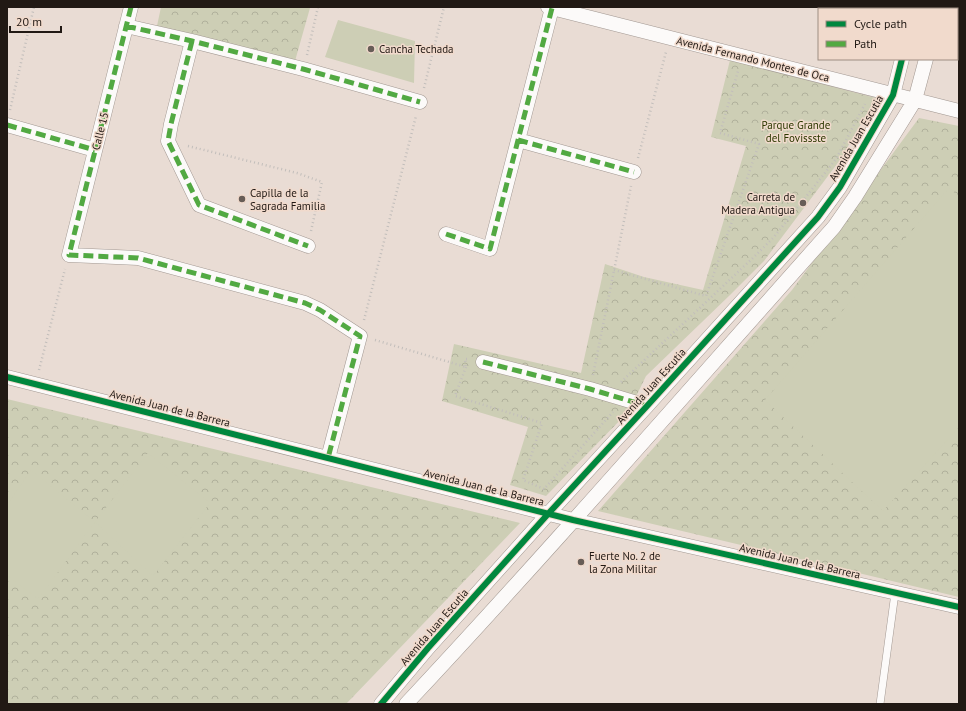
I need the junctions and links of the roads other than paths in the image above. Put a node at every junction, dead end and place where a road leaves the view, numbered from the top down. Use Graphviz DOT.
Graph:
graph roads {
  1 [pos="131,7"];
  2 [pos="550,8"];
  3 [pos="581,11"];
  4 [pos="126,26"];
  5 [pos="192,41"];
  6 [pos="902,60"];
  7 [pos="926,60"];
  8 [pos="893,95"];
  9 [pos="915,100"];
  10 [pos="420,102"];
  11 [pos="959,111"];
  12 [pos="8,121"];
  13 [pos="518,140"];
  14 [pos="95,150"];
  15 [pos="634,172"];
  16 [pos="446,234"];
  17 [pos="308,246"];
  18 [pos="483,362"];
  19 [pos="7,377"];
  20 [pos="648,406"];
  21 [pos="328,458"];
  22 [pos="548,514"];
  23 [pos="573,520"];
  24 [pos="895,593"];
  25 [pos="959,607"];
  26 [pos="428,648"];
  27 [pos="444,664"];
  28 [pos="381,704"];
  29 [pos="406,704"];
  30 [pos="880,704"];
  1 -- 4 [label="street, Calle 15"];
  2 -- 3 [label="street, Avenida Fernando Montes de Oca"];
  2 -- 13 [label="street"];
  3 -- 8 [label="street, Avenida Fernando Montes de Oca"];
  4 -- 5 [label="street"];
  4 -- 14 [label="street, Calle 15"];
  5 -- 10 [label="street"];
  5 -- 17 [label="street"];
  6 -- 8 [label="street, Avenida Juan Escutia"];
  7 -- 9 [label="street"];
  8 -- 9 [label="street, Avenida Fernando Montes de Oca"];
  8 -- 20 [label="street, Avenida Juan Escutia"];
  9 -- 11 [label="street, Avenida Fernando Montes de Oca"];
  9 -- 23 [label="street"];
  12 -- 14 [label="street"];
  13 -- 15 [label="street"];
  13 -- 16 [label="street"];
  14 -- 21 [label="street, Calle 15"];
  18 -- 20 [label="street"];
  19 -- 21 [label="street, Avenida Juan de la Barrera"];
  20 -- 22 [label="street, Avenida Juan Escutia"];
  21 -- 22 [label="street, Avenida Juan de la Barrera"];
  22 -- 23 [label="street, Avenida Juan de la Barrera"];
  22 -- 26 [label="street, Avenida Juan Escutia"];
  23 -- 24 [label="street, Avenida Juan de la Barrera"];
  23 -- 27 [label="street"];
  24 -- 25 [label="street, Avenida Juan de la Barrera"];
  24 -- 30 [label="lane"];
  26 -- 27 [label="street"];
  26 -- 28 [label="street, Avenida Juan Escutia"];
  27 -- 29 [label="street"];
}
